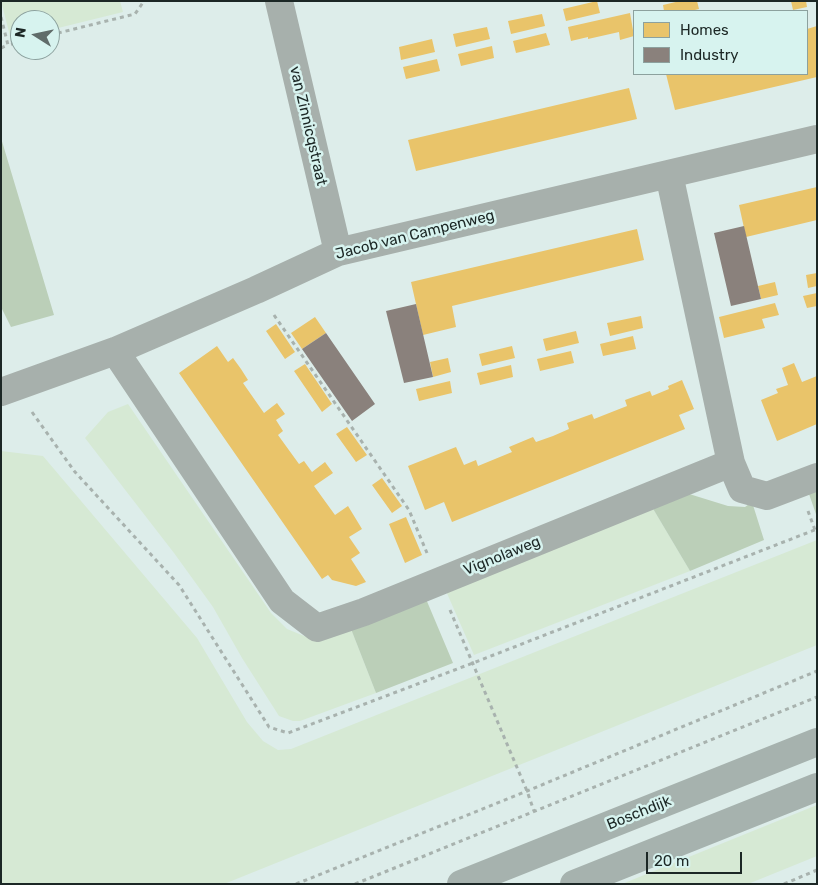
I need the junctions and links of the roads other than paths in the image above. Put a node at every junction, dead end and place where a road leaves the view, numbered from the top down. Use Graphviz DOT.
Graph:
graph roads {
  1 [pos="279,1"];
  2 [pos="817,139"];
  3 [pos="670,174"];
  4 [pos="338,252"];
  5 [pos="115,351"];
  6 [pos="8,390"];
  7 [pos="731,463"];
  8 [pos="817,477"];
  9 [pos="817,742"];
  10 [pos="817,787"];
  11 [pos="462,884"];
  12 [pos="574,884"];
  1 -- 4 [label="street, van Zinnicqstraat"];
  2 -- 3 [label="street, Jacob van Campenweg"];
  3 -- 4 [label="street, Jacob van Campenweg"];
  3 -- 7 [label="street"];
  4 -- 5 [label="street, Jacob van Campenweg"];
  5 -- 6 [label="street, Jacob van Campenweg"];
  5 -- 7 [label="street, Vignolaweg"];
  7 -- 8 [label="street"];
  9 -- 11 [label="main road, Boschdijk"];
  10 -- 12 [label="main road"];
}
